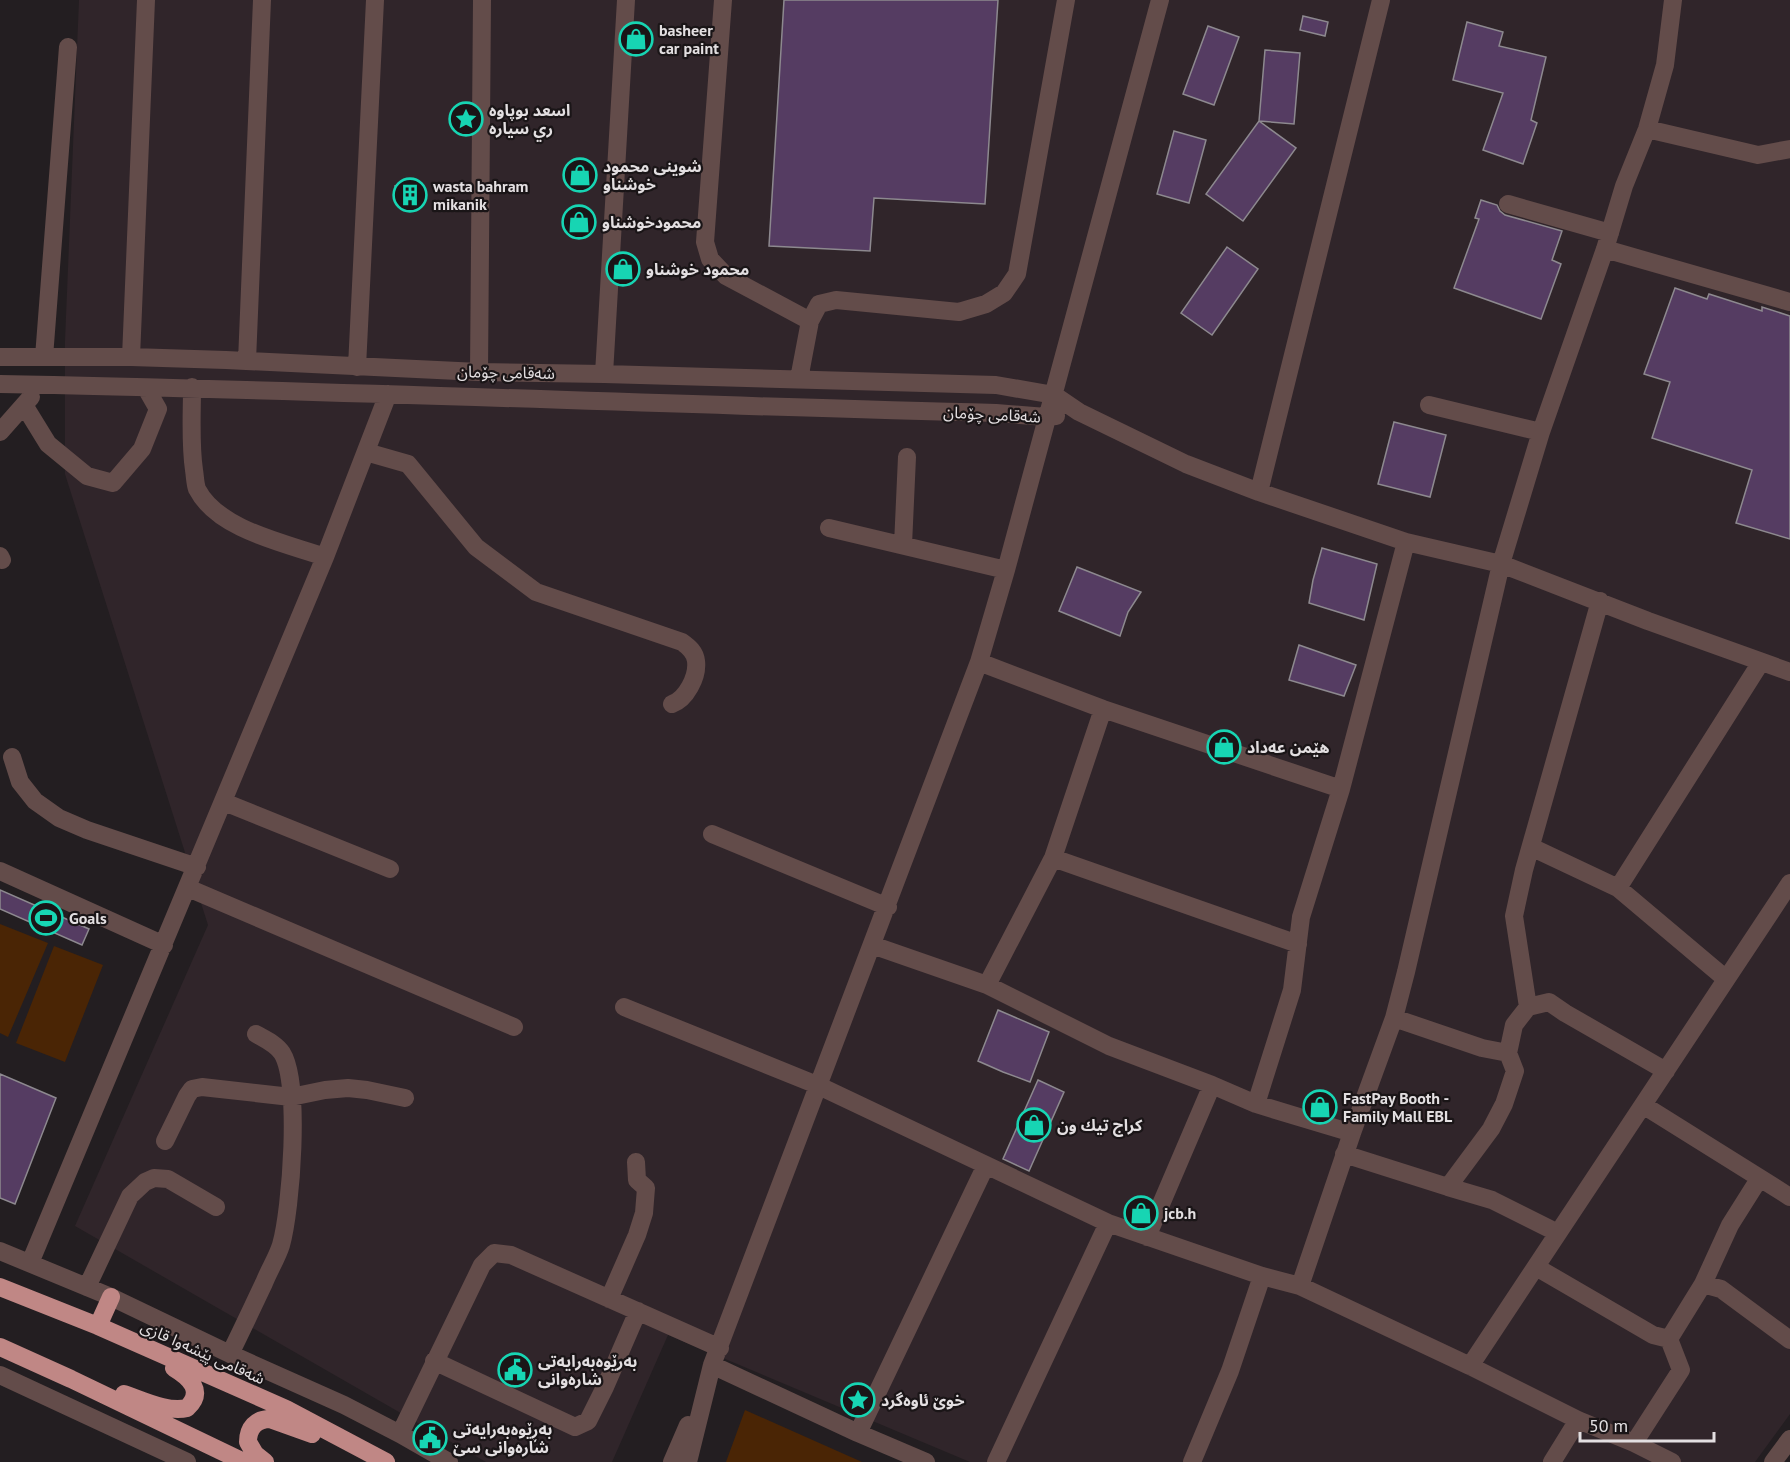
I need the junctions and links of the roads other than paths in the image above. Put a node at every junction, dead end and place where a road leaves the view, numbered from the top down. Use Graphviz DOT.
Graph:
graph roads {
  1 [pos="146,0"];
  2 [pos="262,0"];
  3 [pos="375,0"];
  4 [pos="482,0"];
  5 [pos="626,0"];
  6 [pos="723,0"];
  7 [pos="1066,0"];
  8 [pos="1160,0"];
  9 [pos="1381,0"];
  10 [pos="1674,0"];
  11 [pos="68,47"];
  12 [pos="1647,129"];
  13 [pos="1790,149"];
  14 [pos="1508,204"];
  15 [pos="1607,241"];
  16 [pos="1790,302"];
  17 [pos="810,321"];
  18 [pos="0,357"];
  19 [pos="44,357"];
  20 [pos="83,357"];
  21 [pos="131,357"];
  22 [pos="247,361"];
  23 [pos="357,367"];
  24 [pos="479,372"];
  25 [pos="604,374"];
  26 [pos="799,379"];
  27 [pos="0,384"];
  28 [pos="42,385"];
  29 [pos="82,385"];
  30 [pos="996,385"];
  31 [pos="192,387"];
  32 [pos="146,388"];
  33 [pos="388,394"];
  34 [pos="1054,395"];
  35 [pos="24,405"];
  36 [pos="1429,405"];
  37 [pos="1078,412"];
  38 [pos="996,413"];
  39 [pos="1046,417"];
  40 [pos="0,432"];
  41 [pos="1542,432"];
  42 [pos="366,452"];
  43 [pos="908,458"];
  44 [pos="1259,492"];
  45 [pos="829,528"];
  46 [pos="1406,542"];
  47 [pos="903,545"];
  48 [pos="325,557"];
  49 [pos="1502,564"];
  50 [pos="1006,570"];
  51 [pos="1600,601"];
  52 [pos="979,662"];
  53 [pos="1761,662"];
  54 [pos="1790,672"];
  55 [pos="672,704"];
  56 [pos="1103,709"];
  57 [pos="12,757"];
  58 [pos="1341,789"];
  59 [pos="224,802"];
  60 [pos="712,834"];
  61 [pos="1531,847"];
  62 [pos="1053,858"];
  63 [pos="197,867"];
  64 [pos="390,869"];
  65 [pos="0,871"];
  66 [pos="1790,883"];
  67 [pos="188,888"];
  68 [pos="1618,888"];
  69 [pos="888,907"];
  70 [pos="1298,944"];
  71 [pos="164,945"];
  72 [pos="872,945"];
  73 [pos="1726,979"];
  74 [pos="987,985"];
  75 [pos="1528,1006"];
  76 [pos="624,1007"];
  77 [pos="1394,1018"];
  78 [pos="514,1027"];
  79 [pos="256,1034"];
  80 [pos="1508,1053"];
  81 [pos="1666,1071"];
  82 [pos="817,1085"];
  83 [pos="1212,1085"];
  84 [pos="291,1097"];
  85 [pos="405,1098"];
  86 [pos="1256,1104"];
  87 [pos="1643,1105"];
  88 [pos="1352,1133"];
  89 [pos="165,1141"];
  90 [pos="1344,1154"];
  91 [pos="636,1162"];
  92 [pos="986,1165"];
  93 [pos="1760,1179"];
  94 [pos="1448,1187"];
  95 [pos="1790,1197"];
  96 [pos="216,1207"];
  97 [pos="1108,1224"];
  98 [pos="1558,1233"];
  99 [pos="1147,1237"];
  100 [pos="0,1251"];
  101 [pos="30,1263"];
  102 [pos="1536,1267"];
  103 [pos="1262,1276"];
  104 [pos="1703,1284"];
  105 [pos="1300,1286"];
  106 [pos="0,1287"];
  107 [pos="87,1287"];
  108 [pos="111,1297"];
  109 [pos="609,1299"];
  110 [pos="638,1311"];
  111 [pos="98,1326"];
  112 [pos="122,1337"];
  113 [pos="1669,1339"];
  114 [pos="1790,1340"];
  115 [pos="0,1347"];
  116 [pos="720,1348"];
  117 [pos="230,1354"];
  118 [pos="434,1361"];
  119 [pos="1470,1366"];
  120 [pos="710,1373"];
  121 [pos="0,1375"];
  122 [pos="71,1379"];
  123 [pos="1578,1420"];
  124 [pos="858,1433"];
  125 [pos="400,1434"];
  126 [pos="1790,1439"];
  127 [pos="1634,1443"];
  128 [pos="187,1462"];
  129 [pos="244,1462"];
  130 [pos="265,1462"];
  131 [pos="386,1462"];
  132 [pos="448,1462"];
  133 [pos="672,1462"];
  134 [pos="688,1462"];
  135 [pos="926,1462"];
  136 [pos="996,1462"];
  137 [pos="1192,1462"];
  138 [pos="1552,1462"];
  139 [pos="1672,1462"];
  140 [pos="1773,1462"];
  1 -- 21 [label="street"];
  2 -- 22 [label="street"];
  3 -- 23 [label="street"];
  4 -- 24 [label="street"];
  5 -- 25 [label="street"];
  6 -- 17 [label="street"];
  7 -- 17 [label="street"];
  8 -- 34 [label="street"];
  9 -- 44 [label="street"];
  10 -- 12 [label="street"];
  11 -- 19 [label="street"];
  12 -- 13 [label="street"];
  12 -- 15 [label="street"];
  14 -- 15 [label="street"];
  15 -- 16 [label="street"];
  15 -- 41 [label="street"];
  17 -- 26 [label="street"];
  18 -- 19 [label="street, شەقامی چۆمان"];
  19 -- 20 [label="street, شەقامی چۆمان"];
  20 -- 21 [label="street, شەقامی چۆمان"];
  20 -- 29 [label="street"];
  21 -- 22 [label="street, شەقامی چۆمان"];
  22 -- 23 [label="street, شەقامی چۆمان"];
  23 -- 24 [label="street, شەقامی چۆمان"];
  24 -- 25 [label="street, شەقامی چۆمان"];
  25 -- 26 [label="street, شەقامی چۆمان"];
  26 -- 30 [label="street, شەقامی چۆمان"];
  27 -- 28 [label="street, شەقامی چۆمان"];
  28 -- 29 [label="street, شەقامی چۆمان"];
  28 -- 35 [label="street"];
  29 -- 32 [label="street, شەقامی چۆمان"];
  30 -- 34 [label="street, شەقامی چۆمان"];
  30 -- 38 [label="street"];
  31 -- 32 [label="street, شەقامی چۆمان"];
  31 -- 33 [label="street, شەقامی چۆمان"];
  31 -- 48 [label="street"];
  32 -- 35 [label="street"];
  33 -- 38 [label="street, شەقامی چۆمان"];
  33 -- 42 [label="street"];
  34 -- 37 [label="street, شەقامی چۆمان"];
  34 -- 39 [label="street"];
  35 -- 40 [label="street"];
  36 -- 41 [label="street"];
  37 -- 39 [label="street, شەقامی چۆمان"];
  37 -- 44 [label="street"];
  38 -- 39 [label="street, شەقامی چۆمان"];
  39 -- 50 [label="street"];
  41 -- 49 [label="street"];
  42 -- 48 [label="street"];
  42 -- 55 [label="street"];
  43 -- 47 [label="street"];
  44 -- 46 [label="street"];
  45 -- 47 [label="street"];
  46 -- 49 [label="street"];
  46 -- 58 [label="street"];
  47 -- 50 [label="street"];
  48 -- 59 [label="street"];
  49 -- 51 [label="street"];
  49 -- 77 [label="street"];
  50 -- 52 [label="street"];
  51 -- 53 [label="street"];
  51 -- 61 [label="street"];
  52 -- 56 [label="street"];
  52 -- 69 [label="street"];
  53 -- 54 [label="street"];
  53 -- 68 [label="street"];
  56 -- 58 [label="street"];
  56 -- 62 [label="street"];
  57 -- 63 [label="street"];
  58 -- 70 [label="street"];
  59 -- 63 [label="street"];
  59 -- 64 [label="street"];
  60 -- 69 [label="street"];
  61 -- 68 [label="street"];
  61 -- 75 [label="street"];
  62 -- 70 [label="street"];
  62 -- 74 [label="street"];
  63 -- 67 [label="street"];
  65 -- 71 [label="street"];
  66 -- 73 [label="street"];
  67 -- 71 [label="street"];
  67 -- 78 [label="street"];
  68 -- 73 [label="street"];
  69 -- 72 [label="street"];
  70 -- 86 [label="street"];
  71 -- 101 [label="street"];
  72 -- 74 [label="street"];
  72 -- 82 [label="street"];
  73 -- 81 [label="street"];
  74 -- 83 [label="street"];
  75 -- 80 [label="street"];
  75 -- 81 [label="street"];
  76 -- 82 [label="street"];
  77 -- 80 [label="street"];
  77 -- 88 [label="street"];
  79 -- 84 [label="street"];
  80 -- 94 [label="street"];
  81 -- 87 [label="street"];
  82 -- 92 [label="street"];
  82 -- 116 [label="street"];
  83 -- 86 [label="street"];
  83 -- 99 [label="street"];
  84 -- 85 [label="street"];
  84 -- 89 [label="street"];
  84 -- 117 [label="street"];
  86 -- 88 [label="street"];
  87 -- 93 [label="street"];
  87 -- 98 [label="street"];
  88 -- 90 [label="street"];
  90 -- 94 [label="street"];
  90 -- 105 [label="street"];
  91 -- 109 [label="street"];
  92 -- 97 [label="street"];
  92 -- 124 [label="street"];
  93 -- 95 [label="street"];
  93 -- 104 [label="street"];
  94 -- 98 [label="street"];
  96 -- 107 [label="street"];
  97 -- 99 [label="street"];
  97 -- 136 [label="street"];
  98 -- 102 [label="street"];
  99 -- 103 [label="street"];
  100 -- 101 [label="street"];
  101 -- 107 [label="street"];
  102 -- 113 [label="street"];
  102 -- 119 [label="street"];
  103 -- 105 [label="street"];
  103 -- 137 [label="street"];
  104 -- 113 [label="street"];
  104 -- 114 [label="street"];
  105 -- 119 [label="street"];
  106 -- 111 [label="highway, شەقامی پێشەوا قازی"];
  107 -- 108 [label="street"];
  108 -- 111 [label="highway"];
  108 -- 117 [label="street"];
  109 -- 110 [label="street"];
  109 -- 118 [label="street"];
  110 -- 116 [label="street"];
  110 -- 118 [label="street"];
  111 -- 112 [label="highway, شەقامی پێشەوا قازی"];
  112 -- 122 [label="highway"];
  112 -- 131 [label="highway, شەقامی پێشەوا قازی"];
  113 -- 127 [label="street"];
  115 -- 122 [label="highway"];
  116 -- 120 [label="street"];
  117 -- 125 [label="street"];
  118 -- 125 [label="street"];
  119 -- 123 [label="street"];
  120 -- 124 [label="street"];
  120 -- 133 [label="street"];
  120 -- 134 [label="street"];
  121 -- 128 [label="street"];
  122 -- 129 [label="highway"];
  123 -- 127 [label="street"];
  123 -- 138 [label="street"];
  124 -- 135 [label="street"];
  125 -- 132 [label="street"];
  126 -- 140 [label="street"];
  127 -- 139 [label="street"];
  130 -- 131 [label="highway"];
}
